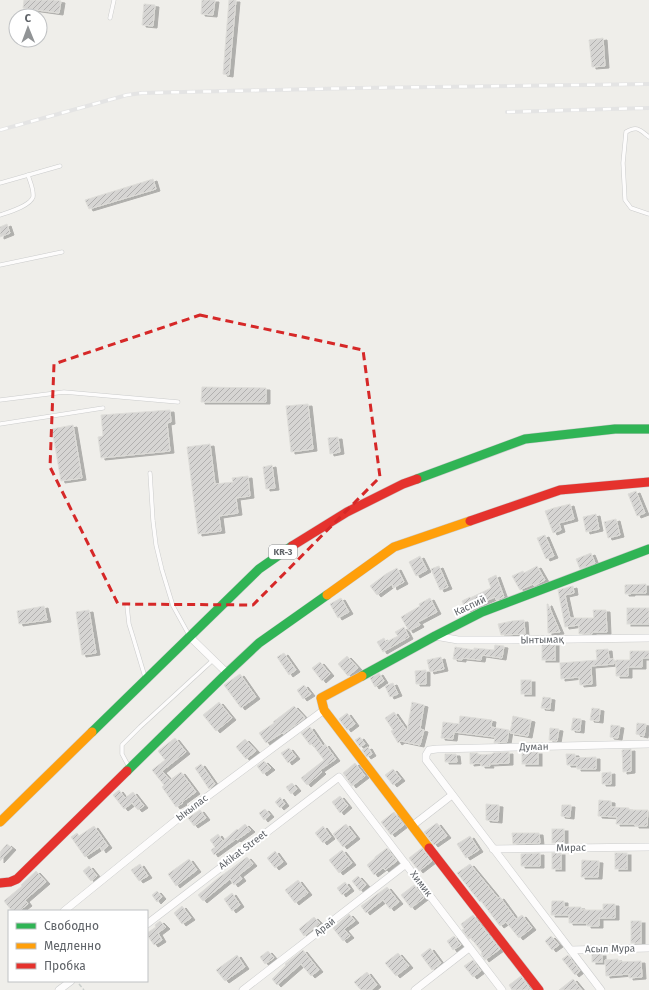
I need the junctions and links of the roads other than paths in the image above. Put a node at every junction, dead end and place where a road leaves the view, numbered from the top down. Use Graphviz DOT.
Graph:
graph roads {
  1 [pos="114,0"];
  2 [pos="110,18"];
  3 [pos="649,137"];
  4 [pos="60,166"];
  5 [pos="28,175"];
  6 [pos="0,183"];
  7 [pos="649,214"];
  8 [pos="0,215"];
  9 [pos="62,252"];
  10 [pos="0,265"];
  11 [pos="0,400"];
  12 [pos="178,402"];
  13 [pos="103,408"];
  14 [pos="0,424"];
  15 [pos="649,429"];
  16 [pos="150,473"];
  17 [pos="649,482"];
  18 [pos="649,549"];
  19 [pos="128,606"];
  20 [pos="190,636"];
  21 [pos="435,636"];
  22 [pos="649,638"];
  23 [pos="213,660"];
  24 [pos="227,673"];
  25 [pos="146,680"];
  26 [pos="324,710"];
  27 [pos="649,744"];
  28 [pos="130,768"];
  29 [pos="340,777"];
  30 [pos="452,795"];
  31 [pos="0,822"];
  32 [pos="412,826"];
  33 [pos="649,847"];
  34 [pos="493,849"];
  35 [pos="406,864"];
  36 [pos="0,883"];
  37 [pos="65,910"];
  38 [pos="148,923"];
  39 [pos="469,948"];
  40 [pos="649,948"];
  41 [pos="571,950"];
  42 [pos="70,982"];
  43 [pos="60,990"];
  44 [pos="243,990"];
  45 [pos="415,990"];
  46 [pos="502,990"];
  47 [pos="539,990"];
  48 [pos="601,990"];
  1 -- 2 [label="lane"];
  3 -- 7 [label="lane"];
  4 -- 5 [label="lane"];
  5 -- 6 [label="lane"];
  5 -- 8 [label="lane"];
  9 -- 10 [label="lane"];
  11 -- 12 [label="lane"];
  13 -- 14 [label="lane"];
  15 -- 20 [label="street, KR-3"];
  16 -- 20 [label="lane"];
  17 -- 24 [label="street"];
  18 -- 21 [label="street, Каспий"];
  19 -- 25 [label="lane"];
  20 -- 23 [label="street"];
  20 -- 25 [label="street, KR-3"];
  21 -- 22 [label="street, Ынтымақ"];
  21 -- 26 [label="street, Каспий"];
  23 -- 24 [label="street"];
  23 -- 28 [label="lane"];
  24 -- 28 [label="street"];
  25 -- 31 [label="street, KR-3"];
  26 -- 32 [label="street"];
  26 -- 37 [label="street, Ыкылас"];
  27 -- 30 [label="street, Думан"];
  28 -- 36 [label="street"];
  29 -- 35 [label="street, Химик"];
  29 -- 38 [label="street, Akikat Street"];
  30 -- 32 [label="street"];
  30 -- 34 [label="street"];
  32 -- 47 [label="street"];
  33 -- 34 [label="street, Мирас"];
  34 -- 41 [label="street"];
  35 -- 39 [label="street, Химик"];
  35 -- 44 [label="street, Арай"];
  39 -- 45 [label="street"];
  39 -- 46 [label="street, Химик"];
  40 -- 41 [label="street, Асыл Мура"];
  41 -- 48 [label="street"];
  42 -- 43 [label="street"];
}
